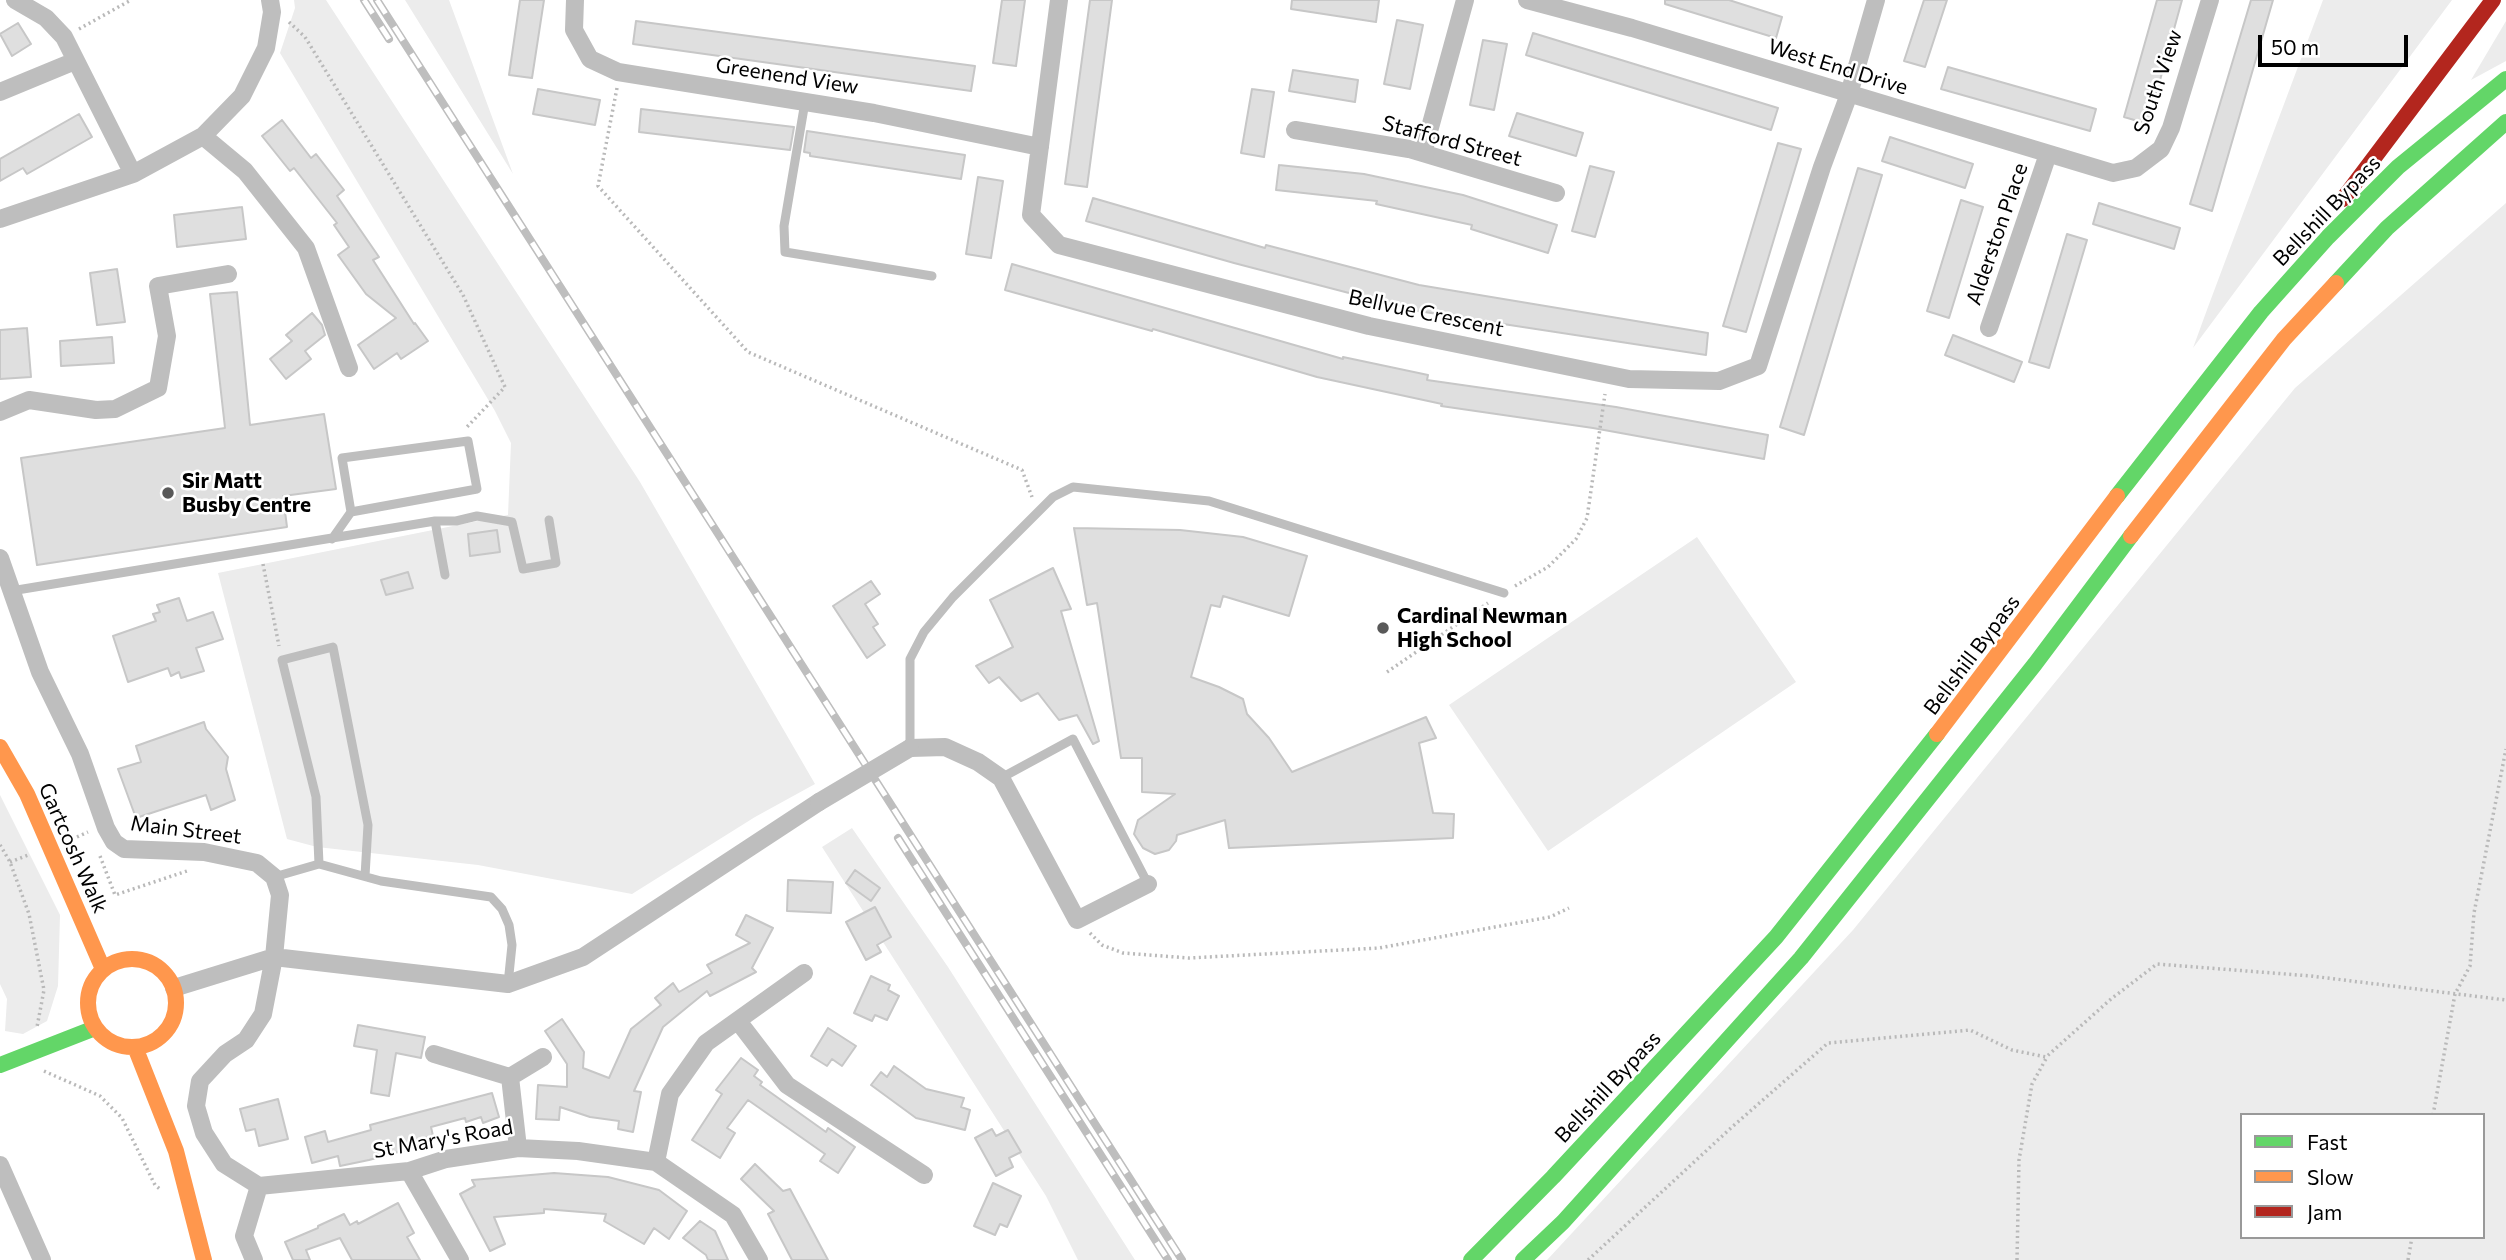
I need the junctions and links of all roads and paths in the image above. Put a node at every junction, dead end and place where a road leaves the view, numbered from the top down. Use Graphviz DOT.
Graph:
graph roads {
  1 [pos="15,0"];
  2 [pos="131,0"];
  3 [pos="575,0"];
  4 [pos="1059,0"];
  5 [pos="1465,0"];
  6 [pos="1876,0"];
  7 [pos="2210,0"];
  8 [pos="2493,0"];
  9 [pos="1535,1"];
  10 [pos="270,4"];
  11 [pos="64,37"];
  12 [pos="75,61"];
  13 [pos="618,72"];
  14 [pos="2506,79"];
  15 [pos="0,92"];
  16 [pos="1849,94"];
  17 [pos="805,102"];
  18 [pos="2506,122"];
  19 [pos="1295,130"];
  20 [pos="203,136"];
  21 [pos="1040,148"];
  22 [pos="1423,153"];
  23 [pos="2048,154"];
  24 [pos="2136,168"];
  25 [pos="133,174"];
  26 [pos="1556,193"];
  27 [pos="0,219"];
  28 [pos="228,274"];
  29 [pos="932,276"];
  30 [pos="2261,312"];
  31 [pos="1989,328"];
  32 [pos="349,368"];
  33 [pos="1608,374"];
  34 [pos="0,412"];
  35 [pos="451,443"];
  36 [pos="351,512"];
  37 [pos="1038,512"];
  38 [pos="549,520"];
  39 [pos="435,521"];
  40 [pos="332,539"];
  41 [pos="260,551"];
  42 [pos="0,558"];
  43 [pos="445,575"];
  44 [pos="11,591"];
  45 [pos="1504,593"];
  46 [pos="282,660"];
  47 [pos="1387,672"];
  48 [pos="0,747"];
  49 [pos="910,748"];
  50 [pos="2506,749"];
  51 [pos="1002,778"];
  52 [pos="90,831"];
  53 [pos="78,836"];
  54 [pos="0,845"];
  55 [pos="29,855"];
  56 [pos="10,862"];
  57 [pos="319,864"];
  58 [pos="365,876"];
  59 [pos="274,877"];
  60 [pos="1147,884"];
  61 [pos="1569,908"];
  62 [pos="1077,920"];
  63 [pos="274,957"];
  64 [pos="103,969"];
  65 [pos="804,973"];
  66 [pos="508,984"];
  67 [pos="174,988"];
  68 [pos="2455,994"];
  69 [pos="2506,1000"];
  70 [pos="738,1021"];
  71 [pos="37,1028"];
  72 [pos="95,1028"];
  73 [pos="135,1047"];
  74 [pos="434,1054"];
  75 [pos="2049,1054"];
  76 [pos="543,1057"];
  77 [pos="17,1058"];
  78 [pos="0,1065"];
  79 [pos="510,1077"];
  80 [pos="2433,1113"];
  81 [pos="519,1148"];
  82 [pos="656,1162"];
  83 [pos="0,1165"];
  84 [pos="409,1171"];
  85 [pos="924,1175"];
  86 [pos="259,1186"];
  87 [pos="164,1192"];
  88 [pos="2412,1239"];
  89 [pos="42,1260"];
  90 [pos="204,1260"];
  91 [pos="254,1260"];
  92 [pos="460,1260"];
  93 [pos="759,1260"];
  94 [pos="1471,1260"];
  95 [pos="1524,1260"];
  96 [pos="1588,1260"];
  97 [pos="2017,1260"];
  98 [pos="2408,1260"];
  1 -- 11 [label="street"];
  2 -- 11 [label="path"];
  3 -- 13 [label="street, Greenend View"];
  4 -- 21 [label="street, Bellvue Crescent"];
  5 -- 22 [label="street"];
  6 -- 16 [label="street"];
  7 -- 24 [label="street, South View"];
  8 -- 30 [label="main road"];
  9 -- 16 [label="street, West End Drive"];
  10 -- 20 [label="street"];
  10 -- 35 [label="path"];
  11 -- 12 [label="street"];
  12 -- 15 [label="street"];
  12 -- 25 [label="street"];
  13 -- 17 [label="street, Greenend View"];
  13 -- 37 [label="path"];
  14 -- 30 [label="main road, Bellshill Bypass"];
  16 -- 23 [label="street, West End Drive"];
  16 -- 33 [label="street, Bellvue Crescent"];
  17 -- 21 [label="street, Greenend View"];
  17 -- 29 [label="lane"];
  18 -- 95 [label="main road"];
  19 -- 22 [label="street, Stafford Street"];
  20 -- 25 [label="street"];
  20 -- 32 [label="street"];
  21 -- 33 [label="street, Bellvue Crescent"];
  22 -- 26 [label="street, Stafford Street"];
  23 -- 24 [label="street, West End Drive"];
  23 -- 31 [label="street, Alderston Place"];
  25 -- 27 [label="street"];
  28 -- 34 [label="street"];
  30 -- 94 [label="main road, Bellshill Bypass"];
  33 -- 45 [label="path"];
  35 -- 36 [label="lane"];
  35 -- 36 [label="lane"];
  36 -- 40 [label="lane"];
  37 -- 45 [label="lane"];
  37 -- 49 [label="lane"];
  38 -- 39 [label="lane"];
  39 -- 40 [label="lane"];
  39 -- 43 [label="lane"];
  40 -- 41 [label="lane"];
  41 -- 44 [label="lane"];
  41 -- 46 [label="path"];
  42 -- 44 [label="street, Main Street"];
  44 -- 59 [label="street, Main Street"];
  45 -- 47 [label="path"];
  46 -- 57 [label="lane"];
  46 -- 58 [label="lane"];
  48 -- 64 [label="main road, Gartcosh Walk"];
  49 -- 51 [label="street"];
  49 -- 66 [label="street, bridge"];
  50 -- 68 [label="path"];
  51 -- 60 [label="lane"];
  51 -- 62 [label="street"];
  52 -- 53 [label="path"];
  54 -- 56 [label="path"];
  55 -- 56 [label="path"];
  56 -- 71 [label="path"];
  57 -- 58 [label="lane"];
  57 -- 59 [label="lane"];
  58 -- 66 [label="lane"];
  59 -- 63 [label="street"];
  60 -- 62 [label="street"];
  61 -- 62 [label="path"];
  63 -- 66 [label="street"];
  63 -- 67 [label="street"];
  63 -- 86 [label="street"];
  64 -- 67 [label="main road"];
  64 -- 72 [label="main road"];
  65 -- 70 [label="street"];
  67 -- 73 [label="main road"];
  68 -- 69 [label="path"];
  68 -- 75 [label="path"];
  68 -- 80 [label="path"];
  70 -- 82 [label="street"];
  70 -- 85 [label="street"];
  72 -- 73 [label="main road"];
  72 -- 77 [label="main road"];
  73 -- 90 [label="main road"];
  74 -- 79 [label="street"];
  75 -- 96 [label="path"];
  75 -- 97 [label="path"];
  76 -- 79 [label="street"];
  77 -- 78 [label="main road"];
  77 -- 87 [label="path"];
  79 -- 81 [label="street"];
  81 -- 82 [label="street, St Mary's Road"];
  81 -- 84 [label="street, St Mary's Road"];
  82 -- 93 [label="street, St Mary's Road"];
  83 -- 89 [label="street"];
  84 -- 86 [label="street, St Mary's Road"];
  84 -- 92 [label="street"];
  86 -- 91 [label="street"];
  88 -- 98 [label="path"];
}
